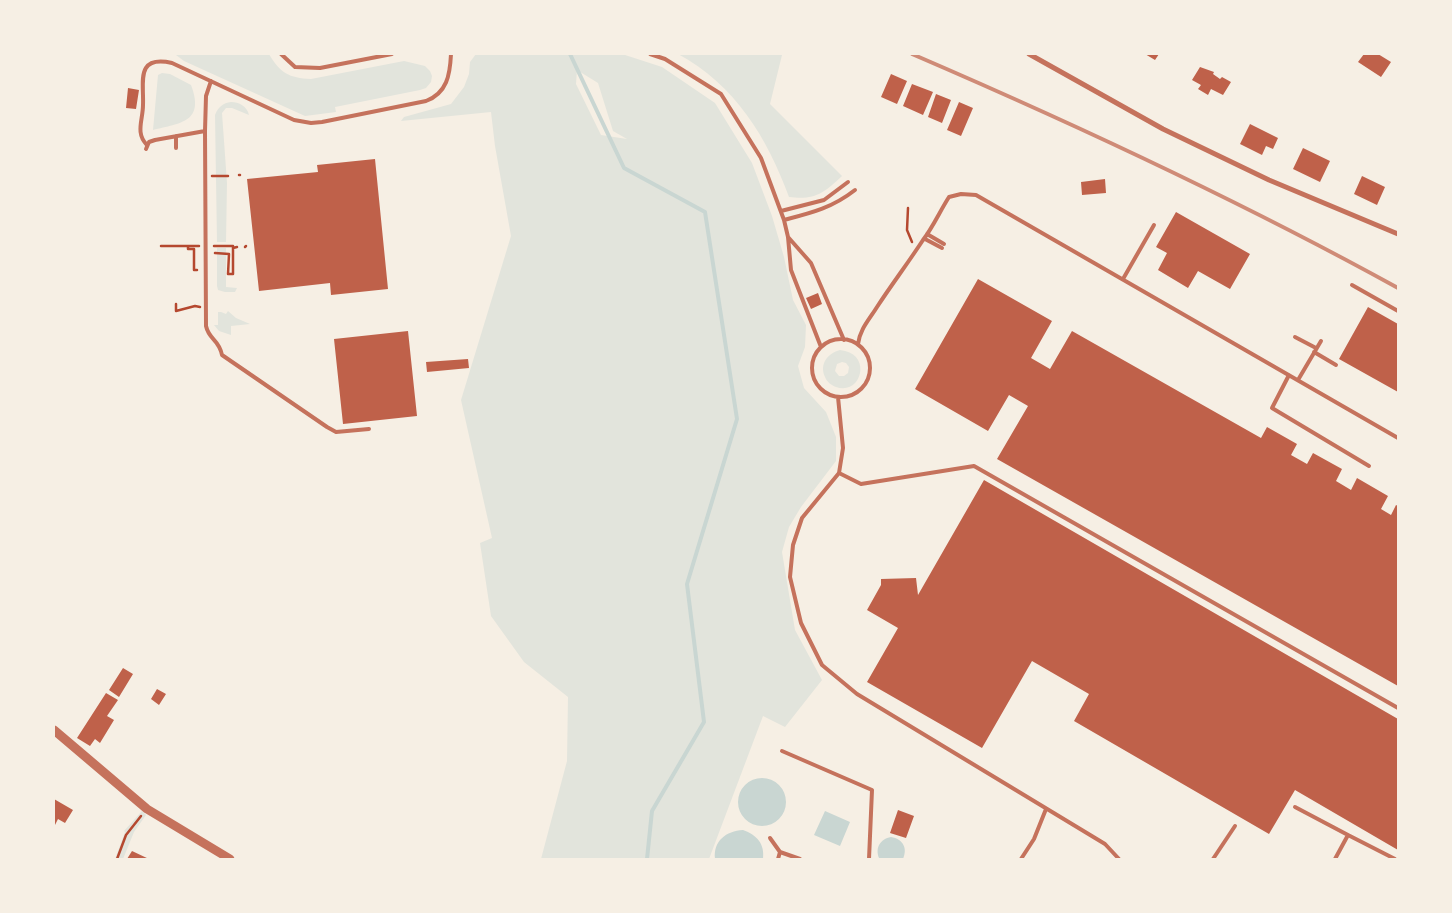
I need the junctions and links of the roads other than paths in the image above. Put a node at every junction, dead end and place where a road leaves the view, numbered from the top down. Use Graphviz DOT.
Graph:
graph roads {
  1 [pos="281,54"];
  2 [pos="392,54"];
  3 [pos="451,54"];
  4 [pos="650,54"];
  5 [pos="1029,54"];
  6 [pos="211,81"];
  7 [pos="205,131"];
  8 [pos="176,136"];
  9 [pos="176,148"];
  10 [pos="848,182"];
  11 [pos="855,190"];
  12 [pos="781,211"];
  13 [pos="784,220"];
  14 [pos="1154,225"];
  15 [pos="928,234"];
  16 [pos="1398,234"];
  17 [pos="788,236"];
  18 [pos="925,239"];
  19 [pos="944,244"];
  20 [pos="942,248"];
  21 [pos="1123,280"];
  22 [pos="1352,285"];
  23 [pos="1398,311"];
  24 [pos="1295,337"];
  25 [pos="844,340"];
  26 [pos="1320,341"];
  27 [pos="858,344"];
  28 [pos="822,347"];
  29 [pos="1315,350"];
  30 [pos="1336,365"];
  31 [pos="1289,375"];
  32 [pos="1298,380"];
  33 [pos="838,397"];
  34 [pos="369,429"];
  35 [pos="1398,438"];
  36 [pos="1370,466"];
  37 [pos="839,473"];
  38 [pos="1398,708"];
  39 [pos="54,730"];
  40 [pos="782,751"];
  41 [pos="1295,807"];
  42 [pos="1046,808"];
  43 [pos="1234,826"];
  44 [pos="1348,835"];
  45 [pos="770,838"];
  46 [pos="780,852"];
  47 [pos="230,859"];
  48 [pos="778,859"];
  49 [pos="800,859"];
  50 [pos="869,859"];
  51 [pos="1023,859"];
  52 [pos="1119,859"];
  53 [pos="1213,859"];
  54 [pos="1335,859"];
  55 [pos="1395,859"];
  1 -- 2 [label="lane"];
  3 -- 6 [label="lane"];
  4 -- 12 [label="lane"];
  5 -- 16 [label="street"];
  6 -- 7 [label="lane"];
  6 -- 8 [label="lane"];
  7 -- 8 [label="lane"];
  7 -- 34 [label="lane"];
  8 -- 9 [label="lane"];
  10 -- 12 [label="lane"];
  11 -- 13 [label="lane"];
  12 -- 13 [label="lane"];
  13 -- 17 [label="lane"];
  14 -- 21 [label="lane"];
  15 -- 18 [label="lane"];
  15 -- 19 [label="lane"];
  15 -- 21 [label="lane"];
  17 -- 25 [label="lane"];
  17 -- 28 [label="lane"];
  18 -- 20 [label="lane"];
  18 -- 27 [label="lane"];
  21 -- 31 [label="lane"];
  22 -- 23 [label="lane"];
  24 -- 29 [label="lane"];
  25 -- 27 [label="lane"];
  25 -- 28 [label="lane"];
  26 -- 29 [label="lane"];
  27 -- 33 [label="lane"];
  28 -- 33 [label="lane"];
  29 -- 30 [label="lane"];
  29 -- 32 [label="lane"];
  31 -- 32 [label="lane"];
  31 -- 36 [label="lane"];
  32 -- 35 [label="lane"];
  33 -- 37 [label="lane"];
  37 -- 38 [label="lane"];
  37 -- 42 [label="lane"];
  39 -- 47 [label="street"];
  40 -- 50 [label="lane"];
  41 -- 44 [label="lane"];
  42 -- 51 [label="lane"];
  42 -- 52 [label="lane"];
  43 -- 53 [label="lane"];
  44 -- 54 [label="lane"];
  44 -- 55 [label="lane"];
  45 -- 46 [label="lane"];
  46 -- 48 [label="lane"];
  46 -- 49 [label="lane"];
}
